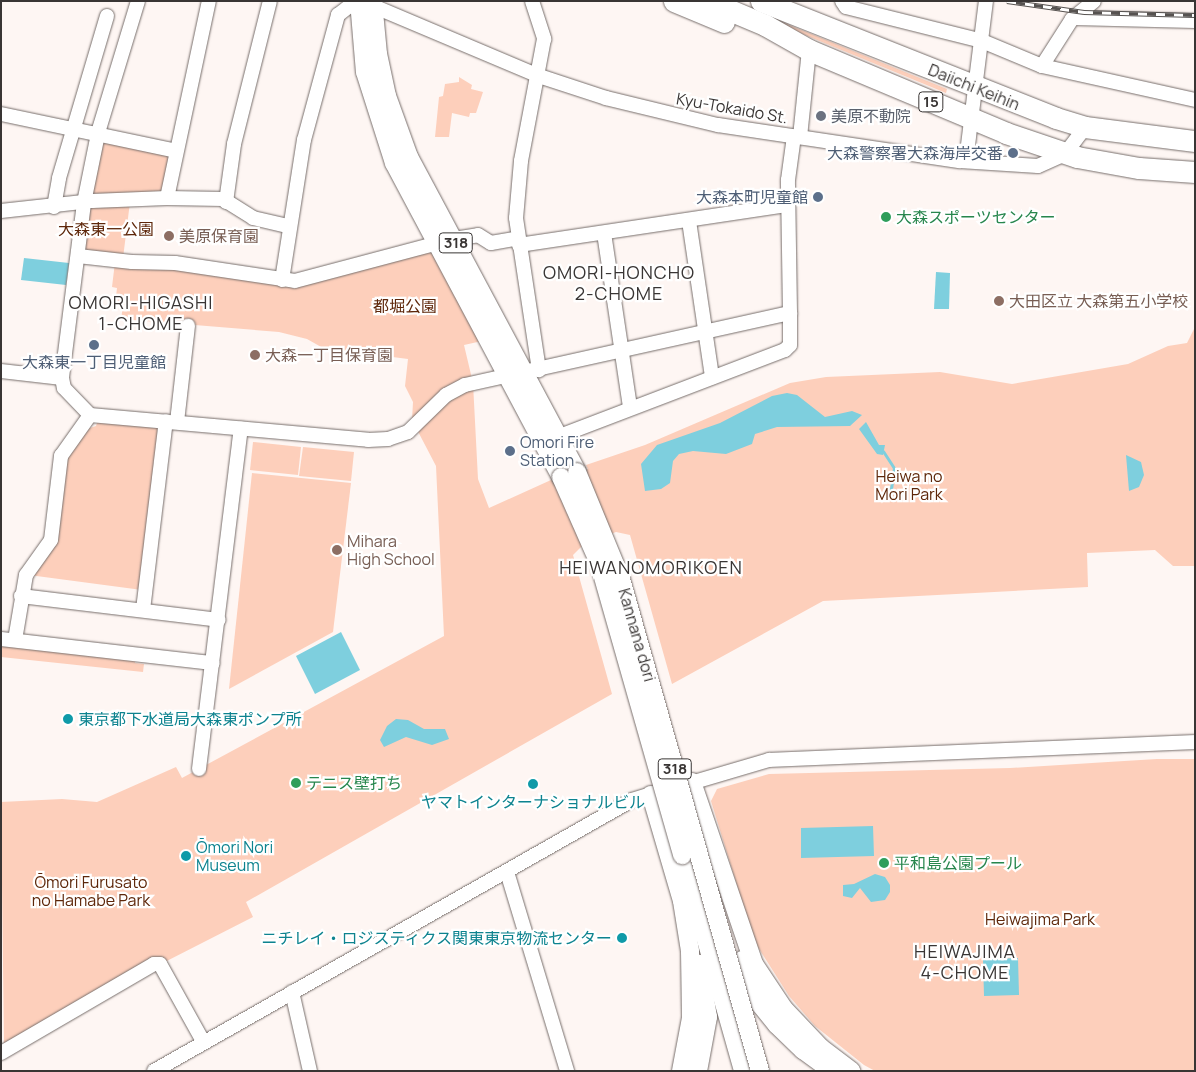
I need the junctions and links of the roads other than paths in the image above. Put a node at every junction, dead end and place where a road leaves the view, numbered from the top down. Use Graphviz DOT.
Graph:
graph roads {
  1 [pos="138,1"];
  2 [pos="209,1"];
  3 [pos="270,1"];
  4 [pos="532,1"];
  5 [pos="674,1"];
  6 [pos="708,1"];
  7 [pos="842,1"];
  8 [pos="986,1"];
  9 [pos="1094,1"];
  10 [pos="365,2"];
  11 [pos="771,3"];
  12 [pos="107,16"];
  13 [pos="1074,18"];
  14 [pos="1195,21"];
  15 [pos="982,41"];
  16 [pos="804,47"];
  17 [pos="1042,66"];
  18 [pos="539,76"];
  19 [pos="976,89"];
  20 [pos="1195,100"];
  21 [pos="1,114"];
  22 [pos="971,119"];
  23 [pos="1085,127"];
  24 [pos="73,130"];
  25 [pos="98,136"];
  26 [pos="797,136"];
  27 [pos="1195,141"];
  28 [pos="176,151"];
  29 [pos="1065,154"];
  30 [pos="966,161"];
  31 [pos="1195,172"];
  32 [pos="167,198"];
  33 [pos="226,202"];
  34 [pos="84,203"];
  35 [pos="788,205"];
  36 [pos="54,207"];
  37 [pos="1,212"];
  38 [pos="689,221"];
  39 [pos="289,226"];
  40 [pos="604,233"];
  41 [pos="446,241"];
  42 [pos="519,242"];
  43 [pos="78,256"];
  44 [pos="282,280"];
  45 [pos="790,312"];
  46 [pos="188,326"];
  47 [pos="706,333"];
  48 [pos="622,353"];
  49 [pos="1,371"];
  50 [pos="531,372"];
  51 [pos="505,375"];
  52 [pos="712,377"];
  53 [pos="62,378"];
  54 [pos="630,407"];
  55 [pos="90,415"];
  56 [pos="171,422"];
  57 [pos="242,429"];
  58 [pos="557,437"];
  59 [pos="569,474"];
  60 [pos="21,596"];
  61 [pos="143,610"];
  62 [pos="219,620"];
  63 [pos="8,639"];
  64 [pos="213,662"];
  65 [pos="1195,742"];
  66 [pos="199,769"];
  67 [pos="692,782"];
  68 [pos="652,795"];
  69 [pos="690,853"];
  70 [pos="507,872"];
  71 [pos="292,992"];
  72 [pos="204,1043"];
  73 [pos="1,1053"];
  74 [pos="154,1071"];
  75 [pos="310,1071"];
  76 [pos="568,1071"];
  77 [pos="681,1071"];
  78 [pos="698,1071"];
  79 [pos="743,1071"];
  80 [pos="760,1071"];
  81 [pos="832,1071"];
  82 [pos="851,1071"];
  1 -- 25 [label="street"];
  2 -- 28 [label="street"];
  3 -- 33 [label="street"];
  4 -- 18 [label="street"];
  5 -- 16 [label="highway, 15"];
  6 -- 16 [label="highway, 15"];
  7 -- 15 [label="street"];
  8 -- 15 [label="street"];
  9 -- 13 [label="street"];
  10 -- 18 [label="street, Kyu-Tokaido St."];
  10 -- 39 [label="street"];
  10 -- 41 [label="main road, Kannana dori / 318"];
  11 -- 19 [label="highway, Daiichi Keihin / 15"];
  12 -- 24 [label="street"];
  13 -- 14 [label="street"];
  13 -- 17 [label="street"];
  15 -- 17 [label="street"];
  15 -- 19 [label="street"];
  16 -- 22 [label="highway, Daiichi Keihin / 15"];
  16 -- 26 [label="street"];
  17 -- 20 [label="street"];
  18 -- 26 [label="street, Kyu-Tokaido St."];
  18 -- 42 [label="street"];
  19 -- 22 [label="street"];
  19 -- 23 [label="highway, Daiichi Keihin / 15"];
  21 -- 24 [label="street"];
  22 -- 29 [label="highway, Daiichi Keihin / 15"];
  22 -- 30 [label="street"];
  23 -- 27 [label="highway, Daiichi Keihin / 15"];
  23 -- 29 [label="street, Kyu-Tokaido St."];
  24 -- 25 [label="street"];
  24 -- 36 [label="street"];
  25 -- 28 [label="street"];
  25 -- 34 [label="street"];
  26 -- 30 [label="street, Kyu-Tokaido St."];
  26 -- 35 [label="street"];
  28 -- 32 [label="street"];
  29 -- 30 [label="street, Kyu-Tokaido St."];
  29 -- 31 [label="highway, Daiichi Keihin / 15"];
  32 -- 33 [label="street"];
  32 -- 34 [label="street"];
  33 -- 39 [label="street"];
  34 -- 36 [label="street"];
  34 -- 43 [label="street"];
  35 -- 38 [label="street"];
  35 -- 45 [label="street"];
  36 -- 37 [label="street"];
  38 -- 40 [label="street"];
  38 -- 47 [label="street"];
  39 -- 44 [label="street"];
  40 -- 42 [label="street"];
  40 -- 48 [label="street"];
  41 -- 42 [label="street"];
  41 -- 44 [label="street"];
  41 -- 50 [label="main road, Kannana dori / 318"];
  41 -- 51 [label="main road, Kannana dori / 318"];
  42 -- 50 [label="street"];
  43 -- 44 [label="street"];
  43 -- 53 [label="street"];
  45 -- 47 [label="street"];
  45 -- 52 [label="street"];
  46 -- 56 [label="street"];
  47 -- 48 [label="street"];
  47 -- 52 [label="street"];
  48 -- 50 [label="street"];
  48 -- 54 [label="street"];
  49 -- 53 [label="street"];
  50 -- 51 [label="street"];
  50 -- 58 [label="main road, Kannana dori / 318"];
  51 -- 57 [label="street"];
  51 -- 59 [label="main road, Kannana dori / 318"];
  52 -- 54 [label="street"];
  53 -- 55 [label="street"];
  54 -- 58 [label="street"];
  55 -- 56 [label="street"];
  55 -- 60 [label="street"];
  56 -- 57 [label="street"];
  56 -- 61 [label="street"];
  57 -- 62 [label="street"];
  58 -- 59 [label="main road, Kannana dori / 318"];
  59 -- 69 [label="main road, Kannana dori / 318, bridge"];
  60 -- 61 [label="street"];
  60 -- 63 [label="street"];
  61 -- 62 [label="street"];
  62 -- 64 [label="street"];
  63 -- 64 [label="street"];
  64 -- 66 [label="street"];
  65 -- 67 [label="street"];
  67 -- 68 [label="street"];
  67 -- 82 [label="main road"];
  68 -- 70 [label="street"];
  68 -- 77 [label="main road"];
  69 -- 78 [label="main road"];
  69 -- 79 [label="main road, Kannana dori / 318"];
  69 -- 80 [label="main road, Kannana dori / 318, bridge"];
  69 -- 81 [label="main road, bridge"];
  70 -- 71 [label="street"];
  70 -- 76 [label="street"];
  71 -- 72 [label="street"];
  71 -- 75 [label="street"];
  72 -- 73 [label="street"];
  72 -- 74 [label="street"];
}
